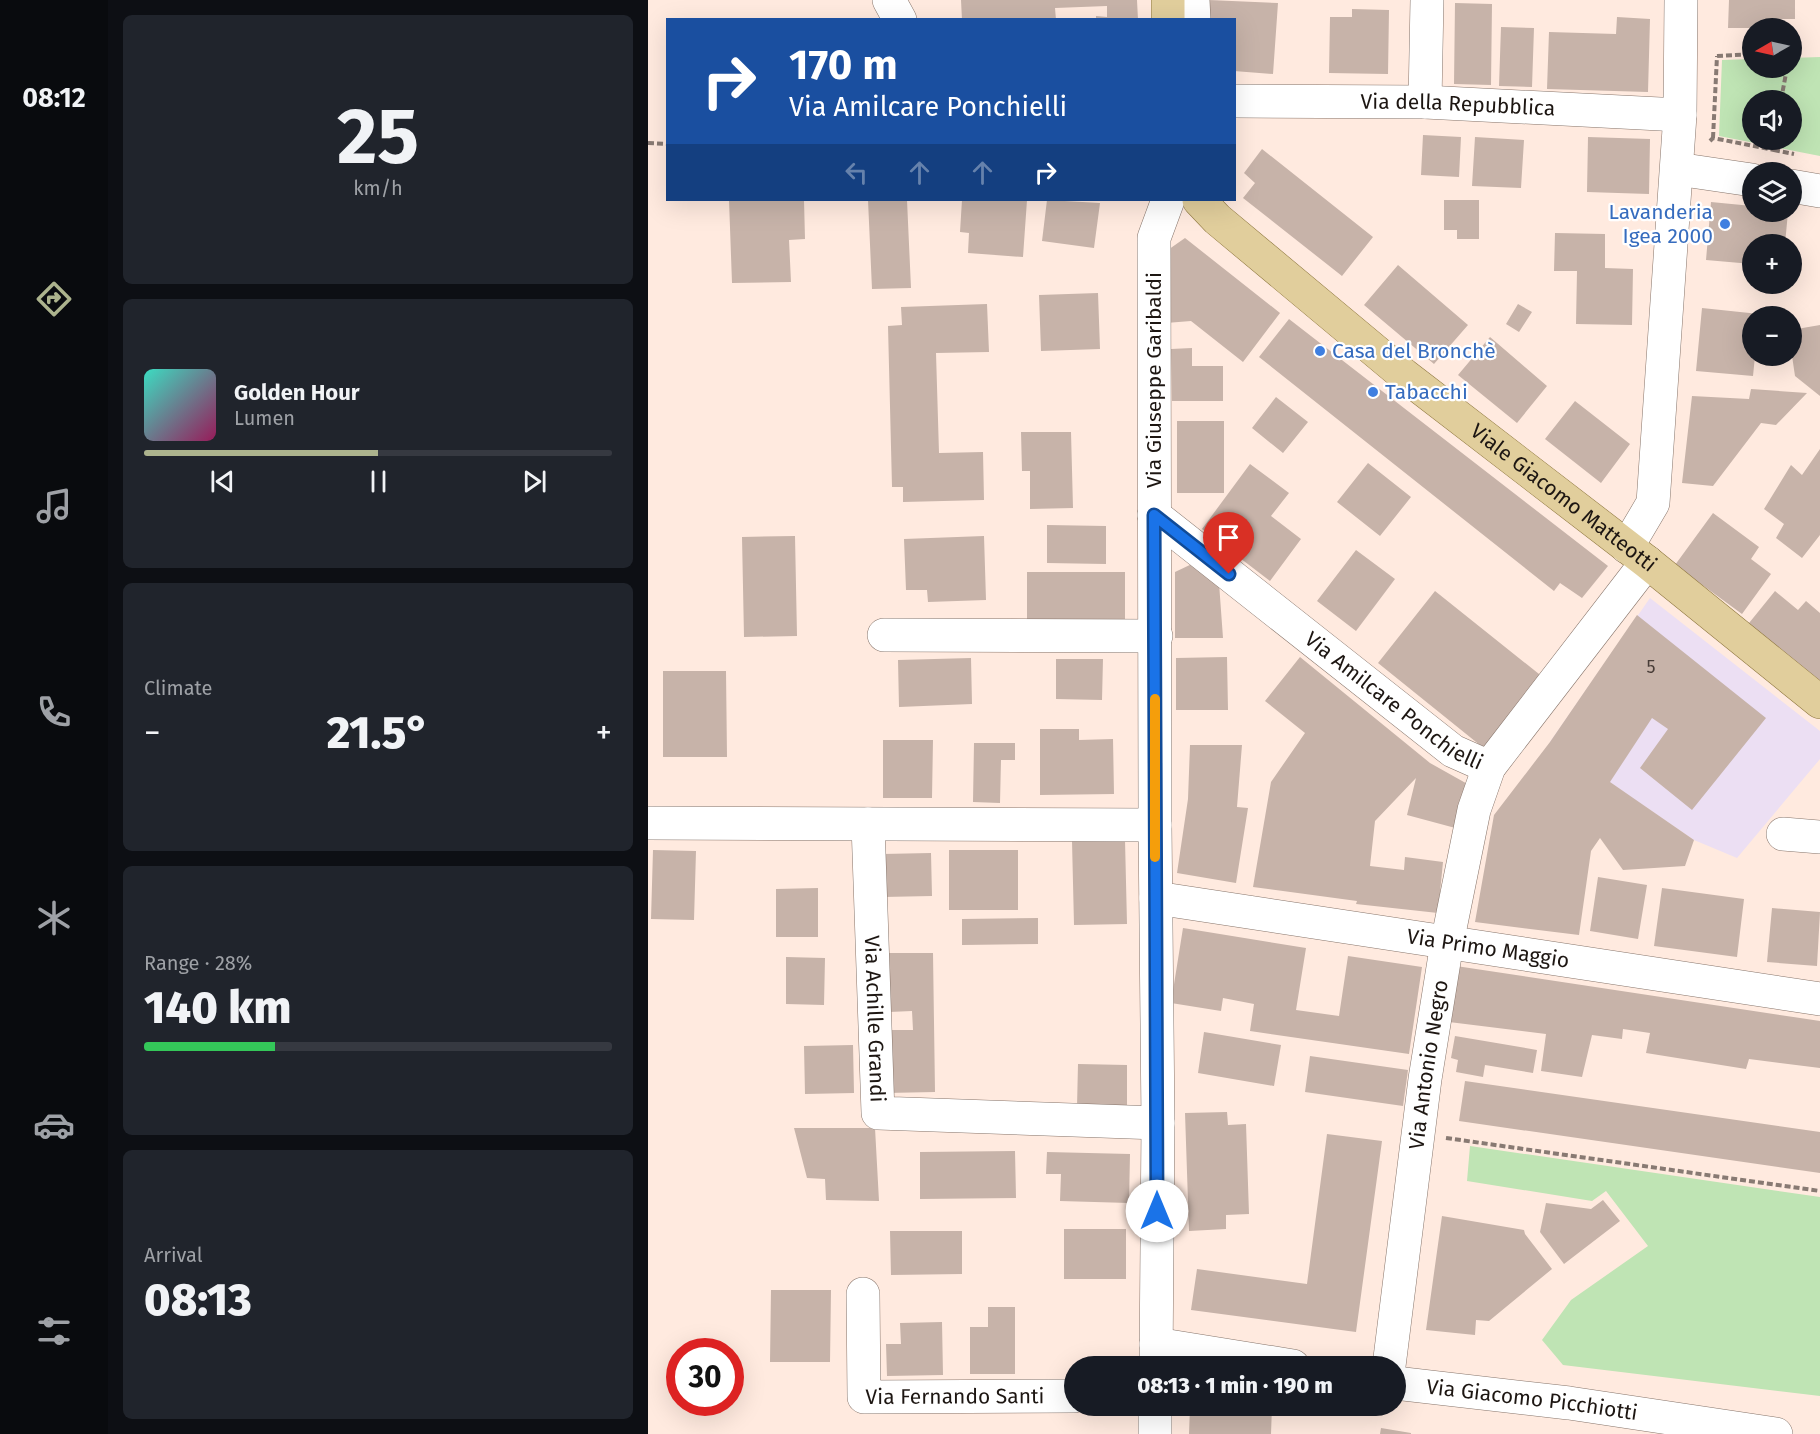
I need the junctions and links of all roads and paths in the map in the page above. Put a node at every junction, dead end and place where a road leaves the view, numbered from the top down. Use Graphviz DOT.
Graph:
graph roads {
  1 [pos="889,0"];
  2 [pos="1168,0"];
  3 [pos="1193,0"];
  4 [pos="1427,0"];
  5 [pos="1681,0"];
  6 [pos="899,18"];
  7 [pos="1168,18"];
  8 [pos="1194,18"];
  9 [pos="1681,55"];
  10 [pos="1742,55"];
  11 [pos="1717,56"];
  12 [pos="1236,101"];
  13 [pos="1425,102"];
  14 [pos="1680,115"];
  15 [pos="1713,138"];
  16 [pos="648,143"];
  17 [pos="666,144"];
  18 [pos="1677,169"];
  19 [pos="1742,179"];
  20 [pos="1802,188"];
  21 [pos="1820,191"];
  22 [pos="1168,201"];
  23 [pos="1200,201"];
  24 [pos="1154,515"];
  25 [pos="1637,555"];
  26 [pos="884,634"];
  27 [pos="1156,636"];
  28 [pos="1820,702"];
  29 [pos="1489,767"];
  30 [pos="648,823"];
  31 [pos="868,824"];
  32 [pos="1155,825"];
  33 [pos="1783,834"];
  34 [pos="1820,837"];
  35 [pos="1156,898"];
  36 [pos="1447,943"];
  37 [pos="1820,999"];
  38 [pos="1158,1123"];
  39 [pos="1418,1134"];
  40 [pos="1820,1191"];
  41 [pos="863,1294"];
  42 [pos="1156,1355"];
  43 [pos="1390,1356"];
  44 [pos="1406,1384"];
  45 [pos="1064,1396"];
  46 [pos="1155,1416"];
  47 [pos="1155,1434"];
  48 [pos="1776,1434"];
  1 -- 6 [label="street"];
  2 -- 7 [label="main road"];
  3 -- 8 [label="street"];
  4 -- 13 [label="street"];
  5 -- 9 [label="street, Via Amilcare Ponchielli"];
  9 -- 11 [label="path"];
  9 -- 14 [label="street, Via Amilcare Ponchielli"];
  10 -- 11 [label="path"];
  11 -- 15 [label="path"];
  12 -- 13 [label="street, Via della Repubblica"];
  13 -- 14 [label="street, Via della Repubblica"];
  14 -- 18 [label="street, Via Amilcare Ponchielli"];
  16 -- 17 [label="path"];
  18 -- 19 [label="street"];
  18 -- 25 [label="street, Via Amilcare Ponchielli"];
  20 -- 21 [label="street"];
  22 -- 24 [label="street, Via Giuseppe Garibaldi"];
  23 -- 25 [label="main road, Viale Giacomo Matteotti"];
  24 -- 27 [label="street, Via Giuseppe Garibaldi"];
  24 -- 29 [label="street, Via Amilcare Ponchielli"];
  25 -- 28 [label="main road, Viale Giacomo Matteotti"];
  25 -- 29 [label="street, Via Amilcare Ponchielli"];
  26 -- 27 [label="street"];
  27 -- 32 [label="street, Via Giuseppe Garibaldi"];
  29 -- 36 [label="street, Via Antonio Negro"];
  30 -- 31 [label="street"];
  31 -- 32 [label="street"];
  31 -- 38 [label="street, Via Achille Grandi"];
  32 -- 35 [label="street, Via Giuseppe Garibaldi"];
  33 -- 34 [label="street"];
  35 -- 36 [label="street, Via Primo Maggio"];
  35 -- 38 [label="street, Via Giuseppe Garibaldi"];
  36 -- 37 [label="street, Via Primo Maggio"];
  36 -- 39 [label="street, Via Antonio Negro"];
  38 -- 42 [label="street, Via Giuseppe Garibaldi"];
  39 -- 40 [label="path"];
  39 -- 43 [label="street, Via Antonio Negro"];
  41 -- 45 [label="street, Via Fernando Santi"];
  44 -- 48 [label="street, Via Giacomo Picchiotti"];
  46 -- 47 [label="street"];
}
